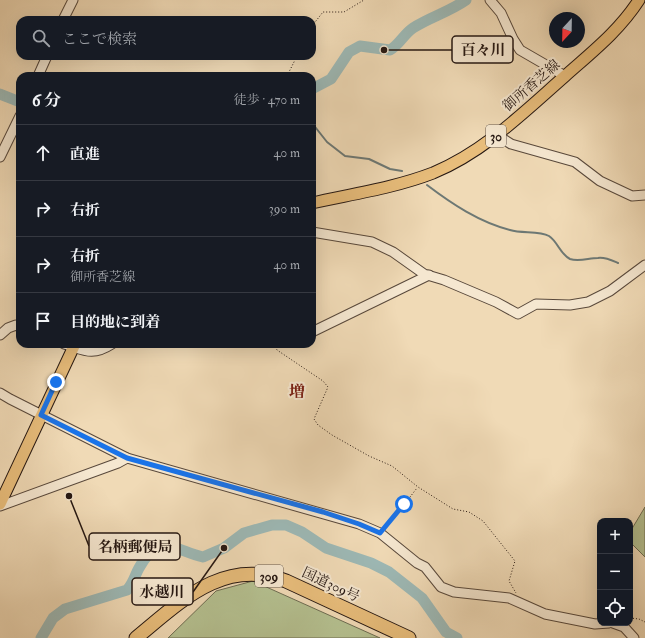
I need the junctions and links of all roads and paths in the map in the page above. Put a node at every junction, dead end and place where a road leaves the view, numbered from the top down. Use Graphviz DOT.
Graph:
graph roads {
  1 [pos="73,0"];
  2 [pos="364,0"];
  3 [pos="490,0"];
  4 [pos="639,0"];
  5 [pos="66,16"];
  6 [pos="316,21"];
  7 [pos="45,60"];
  8 [pos="295,60"];
  9 [pos="40,72"];
  10 [pos="289,72"];
  11 [pos="565,76"];
  12 [pos="16,124"];
  13 [pos="496,135"];
  14 [pos="0,157"];
  15 [pos="645,195"];
  16 [pos="316,202"];
  17 [pos="316,233"];
  18 [pos="645,265"];
  19 [pos="429,275"];
  20 [pos="16,325"];
  21 [pos="316,330"];
  22 [pos="0,335"];
  23 [pos="70,348"];
  24 [pos="76,348"];
  25 [pos="105,348"];
  26 [pos="276,348"];
  27 [pos="0,393"];
  28 [pos="41,415"];
  29 [pos="127,458"];
  30 [pos="418,487"];
  31 [pos="0,505"];
  32 [pos="380,533"];
  33 [pos="520,603"];
  34 [pos="633,618"];
  35 [pos="645,622"];
  36 [pos="597,624"];
  37 [pos="621,626"];
  38 [pos="136,638"];
  39 [pos="409,638"];
  40 [pos="634,638"];
  1 -- 5 [label="street"];
  2 -- 6 [label="path"];
  3 -- 11 [label="street"];
  4 -- 11 [label="main road, 御所香芝線 / 30"];
  7 -- 9 [label="street"];
  8 -- 10 [label="path"];
  11 -- 13 [label="main road, 御所香芝線 / 30"];
  12 -- 14 [label="street"];
  13 -- 15 [label="street"];
  13 -- 16 [label="main road, 御所香芝線 / 30"];
  17 -- 19 [label="street"];
  18 -- 19 [label="street"];
  19 -- 21 [label="street"];
  20 -- 22 [label="street"];
  23 -- 28 [label="main road"];
  24 -- 25 [label="street"];
  26 -- 30 [label="path"];
  27 -- 28 [label="street"];
  28 -- 29 [label="street"];
  28 -- 31 [label="main road"];
  29 -- 31 [label="street"];
  29 -- 32 [label="street"];
  30 -- 32 [label="path"];
  30 -- 33 [label="path"];
  32 -- 33 [label="street"];
  33 -- 36 [label="street"];
  34 -- 35 [label="path"];
  37 -- 40 [label="street"];
  38 -- 39 [label="highway, 国道309号 / 309"];
}
